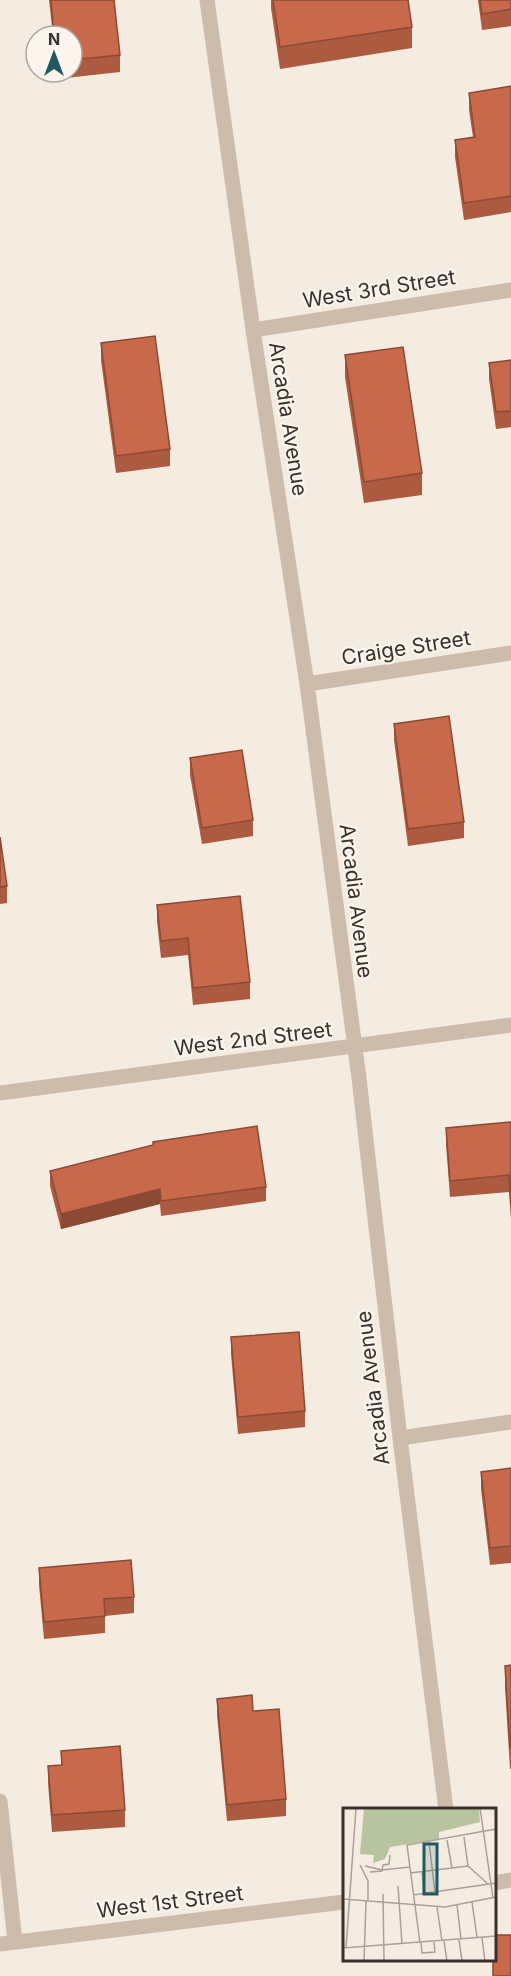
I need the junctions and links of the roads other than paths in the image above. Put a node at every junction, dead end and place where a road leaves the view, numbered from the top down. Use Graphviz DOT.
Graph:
graph roads {
  1 [pos="207,0"];
  2 [pos="511,290"];
  3 [pos="253,330"];
  4 [pos="511,653"];
  5 [pos="307,684"];
  6 [pos="511,1025"];
  7 [pos="354,1047"];
  8 [pos="0,1093"];
  9 [pos="511,1422"];
  10 [pos="400,1437"];
  11 [pos="0,1801"];
  12 [pos="446,1808"];
  13 [pos="511,1880"];
  14 [pos="496,1883"];
  15 [pos="343,1902"];
  16 [pos="8,1943"];
  1 -- 3 [label="street, Arcadia Avenue"];
  2 -- 3 [label="street, West 3rd Street"];
  3 -- 5 [label="street, Arcadia Avenue"];
  4 -- 5 [label="street, Craige Street"];
  5 -- 7 [label="street, Arcadia Avenue"];
  6 -- 7 [label="street, West 2nd Street"];
  7 -- 8 [label="street, West 2nd Street"];
  7 -- 10 [label="street, Arcadia Avenue"];
  9 -- 10 [label="street"];
  10 -- 12 [label="street, Arcadia Avenue"];
  11 -- 16 [label="street"];
  13 -- 14 [label="street"];
  15 -- 16 [label="street, West 1st Street"];
}
